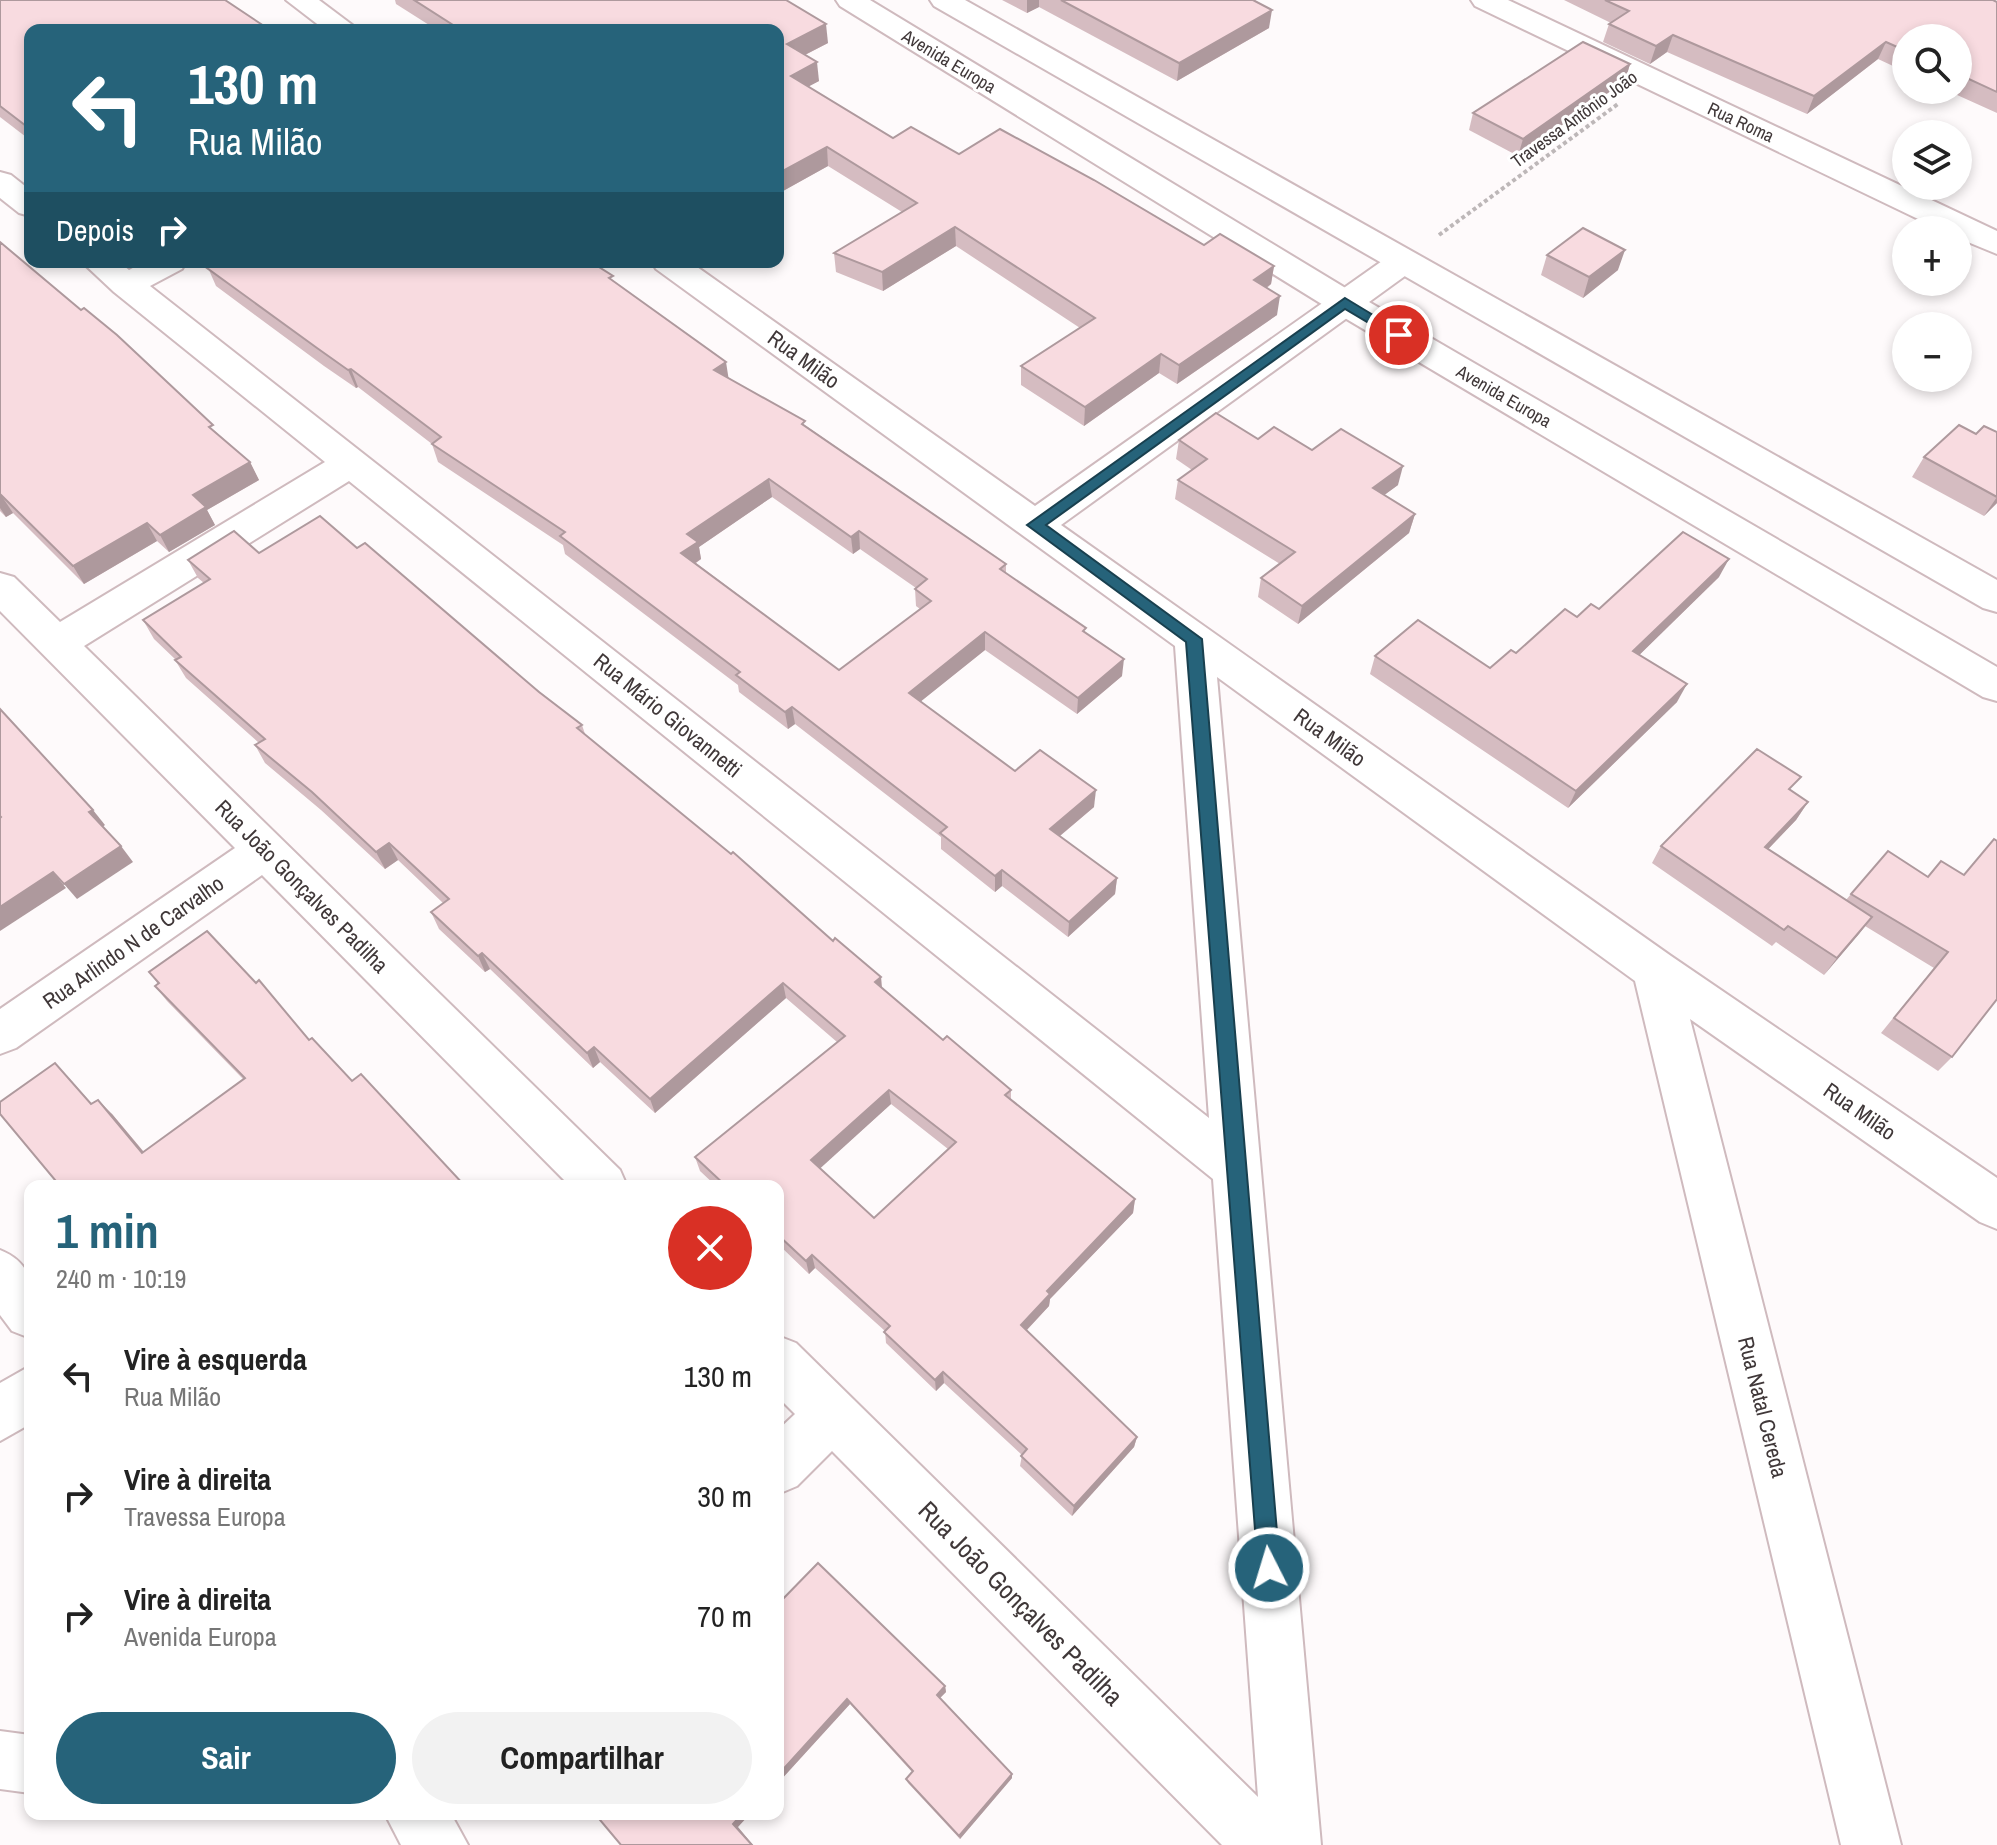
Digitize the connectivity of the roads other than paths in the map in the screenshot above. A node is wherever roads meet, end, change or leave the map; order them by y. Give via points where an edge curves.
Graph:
1 (300, 0) edge
2 (850, 0) edge
3 (944, 0) edge
4 (1485, 0) edge
5 (335, 24) edge
6 (0, 182) edge
7 (24, 201) edge
8 (1997, 244) edge
9 (1404, 261) junction
10 (138, 268) edge
11 (676, 268) edge
12 (112, 273) edge
13 (1345, 303) junction
14 (351, 463) junction
15 (1035, 525) junction
16 (0, 587) edge
17 (1997, 598) edge
18 (1194, 639) junction
19 (57, 643) junction
20 (1997, 686) edge
21 (266, 850) junction
22 (1655, 970) junction
23 (0, 1034) edge
24 (1237, 1169) junction
25 (597, 1180) edge
26 (1997, 1206) edge
27 (0, 1274) edge
28 (24, 1306) edge
29 (784, 1367) edge
30 (24, 1397) edge
31 (0, 1415) edge
32 (832, 1415) junction
33 (784, 1461) edge
34 (0, 1760) edge
35 (24, 1763) edge
36 (1264, 1845) edge
37 (1291, 1845) edge
38 (1871, 1845) edge

1 - 5 street
2 - 13 street, Avenida Europa
3 - 9 street
4 - 8 street, Rua Roma
6 - 7 street
9 - 13 street
9 - 17 street
10 - 12 street
11 - 15 street, Rua Milão
12 - 14 street, Rua Mário Giovannetti
13 - 15 street
13 - 20 street, Avenida Europa
14 - 19 street
14 - 24 street, Rua Mário Giovannetti
15 - 18 street, Rua Milão
16 - 19 street, Rua João Gonçalves Padilha
18 - 22 street, Rua Milão
18 - 24 street
19 - 21 street, Rua João Gonçalves Padilha
21 - 23 street, Rua Arlindo N de Carvalho
21 - 25 street, Rua João Gonçalves Padilha
22 - 26 street, Rua Milão
22 - 38 street, Rua Natal Cereda
24 - 37 street
27 - 28 street
29 - 32 street, Rua João Gonçalves Padilha
30 - 31 street
32 - 33 street
32 - 36 street, Rua João Gonçalves Padilha
34 - 35 street

